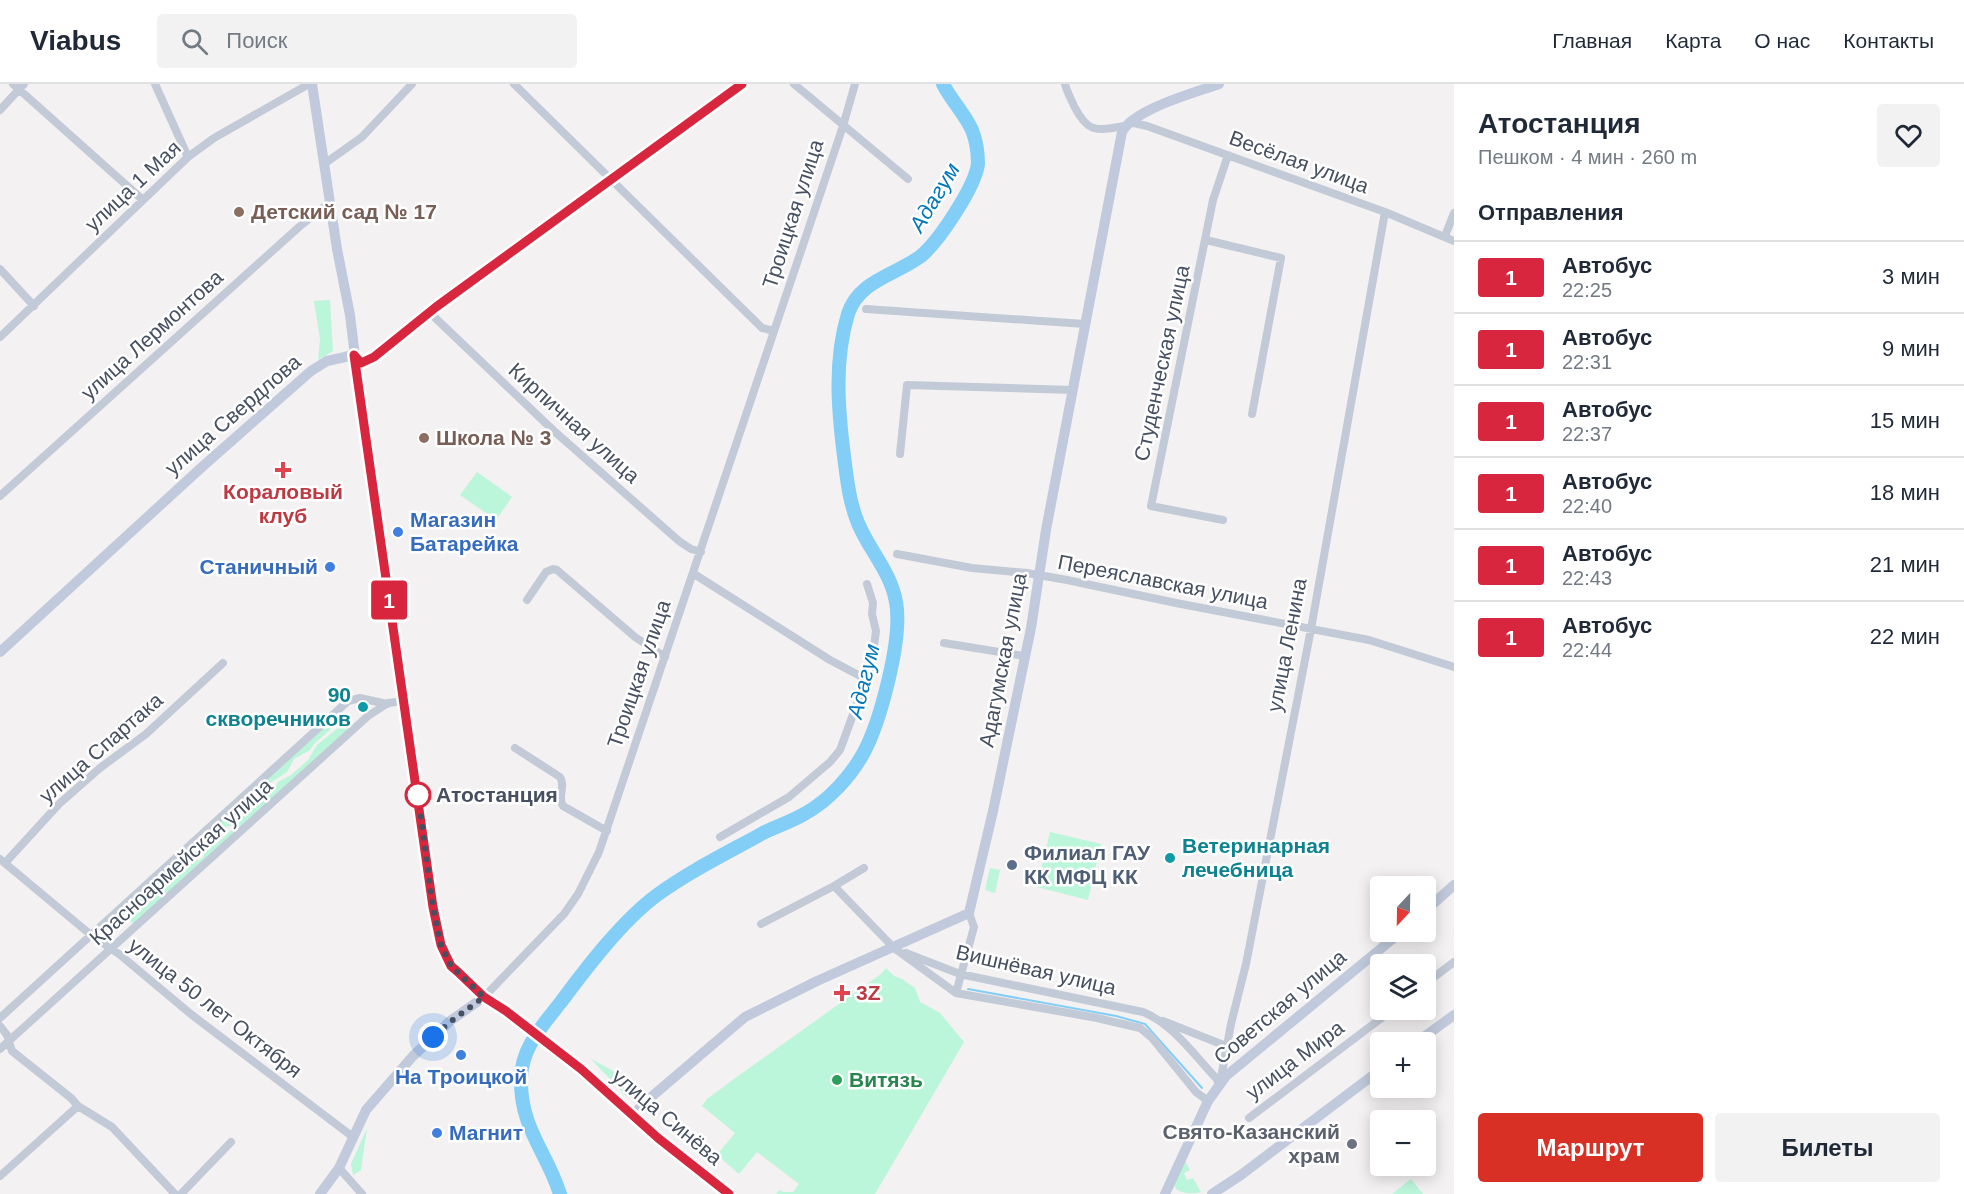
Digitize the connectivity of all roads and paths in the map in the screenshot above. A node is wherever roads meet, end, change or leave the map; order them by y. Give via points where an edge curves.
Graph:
1 (155, 84) edge
2 (311, 84) edge
3 (412, 84) edge
4 (514, 84) edge
5 (742, 84) edge
6 (794, 84) edge
7 (855, 84) edge
8 (1065, 84) edge
9 (1219, 84) edge
10 (19, 86) edge
11 (294, 88) edge
12 (0, 110) edge
13 (1127, 124) junction
14 (843, 126) junction
15 (1228, 155) junction
16 (188, 157) junction
17 (324, 164) junction
18 (612, 179) junction
19 (908, 179) dead end
20 (143, 200) junction
21 (330, 202) junction
22 (1385, 212) junction
23 (1454, 213) edge
24 (1445, 236) junction
25 (1206, 240) junction
26 (1454, 241) edge
27 (0, 269) edge
28 (34, 306) junction
29 (866, 309) dead end
30 (429, 312) junction
31 (1085, 324) junction
32 (774, 331) junction
33 (0, 338) edge
34 (354, 355) junction
35 (1072, 390) junction
36 (1252, 414) dead end
37 (900, 454) dead end
38 (0, 496) edge
39 (1223, 520) dead end
40 (701, 552) junction
41 (897, 554) dead end
42 (694, 574) junction
43 (1040, 576) junction
44 (867, 584) dead end
45 (526, 600) dead end
46 (1311, 629) junction
47 (944, 643) dead end
48 (0, 652) edge
49 (1024, 656) junction
50 (665, 657) junction
51 (223, 663) dead end
52 (1453, 664) edge
53 (864, 678) junction
54 (404, 701) junction
55 (388, 704) junction
56 (515, 748) dead end
57 (607, 831) junction
58 (720, 837) dead end
59 (3, 861) edge
60 (864, 868) dead end
61 (1454, 885) edge
62 (834, 886) junction
63 (1436, 901) edge
64 (969, 913) junction
65 (762, 924) dead end
66 (91, 935) junction
67 (1389, 942) edge
68 (894, 948) junction
69 (111, 949) junction
70 (1454, 962) edge
71 (960, 975) junction
72 (1436, 976) edge
73 (956, 993) junction
74 (484, 997) junction
75 (1454, 1014) edge
76 (0, 1018) edge
77 (1159, 1019) junction
78 (1379, 1020) edge
79 (0, 1026) edge
80 (1430, 1032) edge
81 (8, 1041) junction
82 (1226, 1046) junction
83 (0, 1049) edge
84 (1370, 1079) edge
85 (1217, 1088) junction
86 (1208, 1101) junction
87 (78, 1106) junction
88 (633, 1116) junction
89 (1249, 1118) dead end
90 (353, 1137) junction
91 (231, 1142) dead end
92 (339, 1168) junction
93 (0, 1176) edge
94 (1167, 1193) edge
95 (175, 1194) edge
96 (181, 1194) edge
97 (320, 1194) edge
98 (362, 1194) edge
99 (729, 1194) edge
100 (1212, 1194) edge

1 - 16 street
2 - 11 street, улица 1 Мая
2 - 17 main road, улица Синёва
3 - 17 street via 362,137
4 - 18 street
5 - 18 street, улица Свердлова
6 - 14 street
7 - 14 street, Троицкая улица
8 - 13 street, Весёлая улица via 1087,126 1104,129
9 - 13 main road via 1139,114
10 - 12 street
10 - 20 street
11 - 16 street, улица 1 Мая
13 - 15 street, Весёлая улица via 1147,126
13 - 31 main road, Адагумская улица via 1122,132
14 - 19 street
14 - 32 street, Троицкая улица
15 - 22 street, Весёлая улица
15 - 25 street, Студенческая улица via 1213,200
16 - 20 street, улица 1 Мая
17 - 21 main road, улица Синёва
18 - 30 street, улица Свердлова
18 - 32 street via 762,328
20 - 28 street, улица 1 Мая
21 - 34 main road, улица Синёва
21 - 38 street, улица Лермонтова
22 - 24 street, Весёлая улица
22 - 46 street, улица Ленина
23 - 24 street
24 - 26 street, Весёлая улица
25 - 36 street via 1281,258
25 - 39 street, Студенческая улица via 1151,506
27 - 28 street
28 - 33 street, улица 1 Мая
29 - 31 street
30 - 34 street, улица Свердлова via 367,362 361,363
30 - 40 street, Кирпичная улица via 572,447 679,541
31 - 35 main road, Адагумская улица
32 - 40 street, Троицкая улица
34 - 48 main road, улица Свердлова via 310,371
34 - 54 main road, улица Синёва
35 - 37 street via 907,385
35 - 43 main road, Адагумская улица
40 - 42 street, Троицкая улица
41 - 43 street, Переяславская улица
42 - 50 street, Троицкая улица
42 - 53 street
43 - 46 street, Переяславская улица
43 - 49 main road, Адагумская улица
44 - 53 street via 876,631 870,668
45 - 50 street via 546,572 557,570 635,637
46 - 52 street, Переяславская улица via 1369,640
46 - 82 street, улица Ленина via 1246,964
47 - 49 street
49 - 64 main road, Адагумская улица
50 - 57 street, Троицкая улица
51 - 59 street, улица Спартака via 146,734 58,804
53 - 58 street via 843,742 830,762 789,797
54 - 55 street, Красноармейская улица
54 - 74 main road, улица Синёва via 441,945 451,966
55 - 66 street, Красноармейская улица via 360,698 348,701
55 - 69 street, Красноармейская улица via 353,729
56 - 57 street via 560,777 563,806
57 - 74 street, Троицкая улица via 572,903
59 - 66 street, улица 50 лет Октября
60 - 62 street
61 - 63 main road
62 - 65 street
62 - 68 street
64 - 68 main road
64 - 71 street via 974,927
66 - 69 street, улица 50 лет Октября
66 - 76 street, Красноармейская улица
67 - 85 main road, Советская улица via 1226,1076
68 - 71 street, Вишнёвая улица
68 - 73 street, Вишнёвая улица
68 - 88 main road via 745,1017
69 - 81 street, Красноармейская улица
69 - 90 street, улица 50 лет Октября
70 - 72 street
71 - 73 street
71 - 77 street, Вишнёвая улица via 1143,1011
73 - 86 street, Вишнёвая улица via 1140,1028
74 - 88 main road, улица Синёва via 581,1069
74 - 90 main road, Троицкая улица via 450,1022 399,1071 366,1110
75 - 80 main road
77 - 82 street
77 - 85 street, Вишнёвая улица via 1216,1078
78 - 89 street, улица Мира
79 - 81 street
81 - 83 street, Красноармейская улица
81 - 87 street via 12,1051
82 - 85 street, улица Ленина
84 - 100 main road
85 - 86 main road, улица Ленина
86 - 94 main road, улица Ленина
87 - 93 street
87 - 95 street via 112,1127
88 - 99 main road, улица Синёва
90 - 92 main road, Троицкая улица
91 - 96 street
92 - 97 main road, Троицкая улица
92 - 98 street

